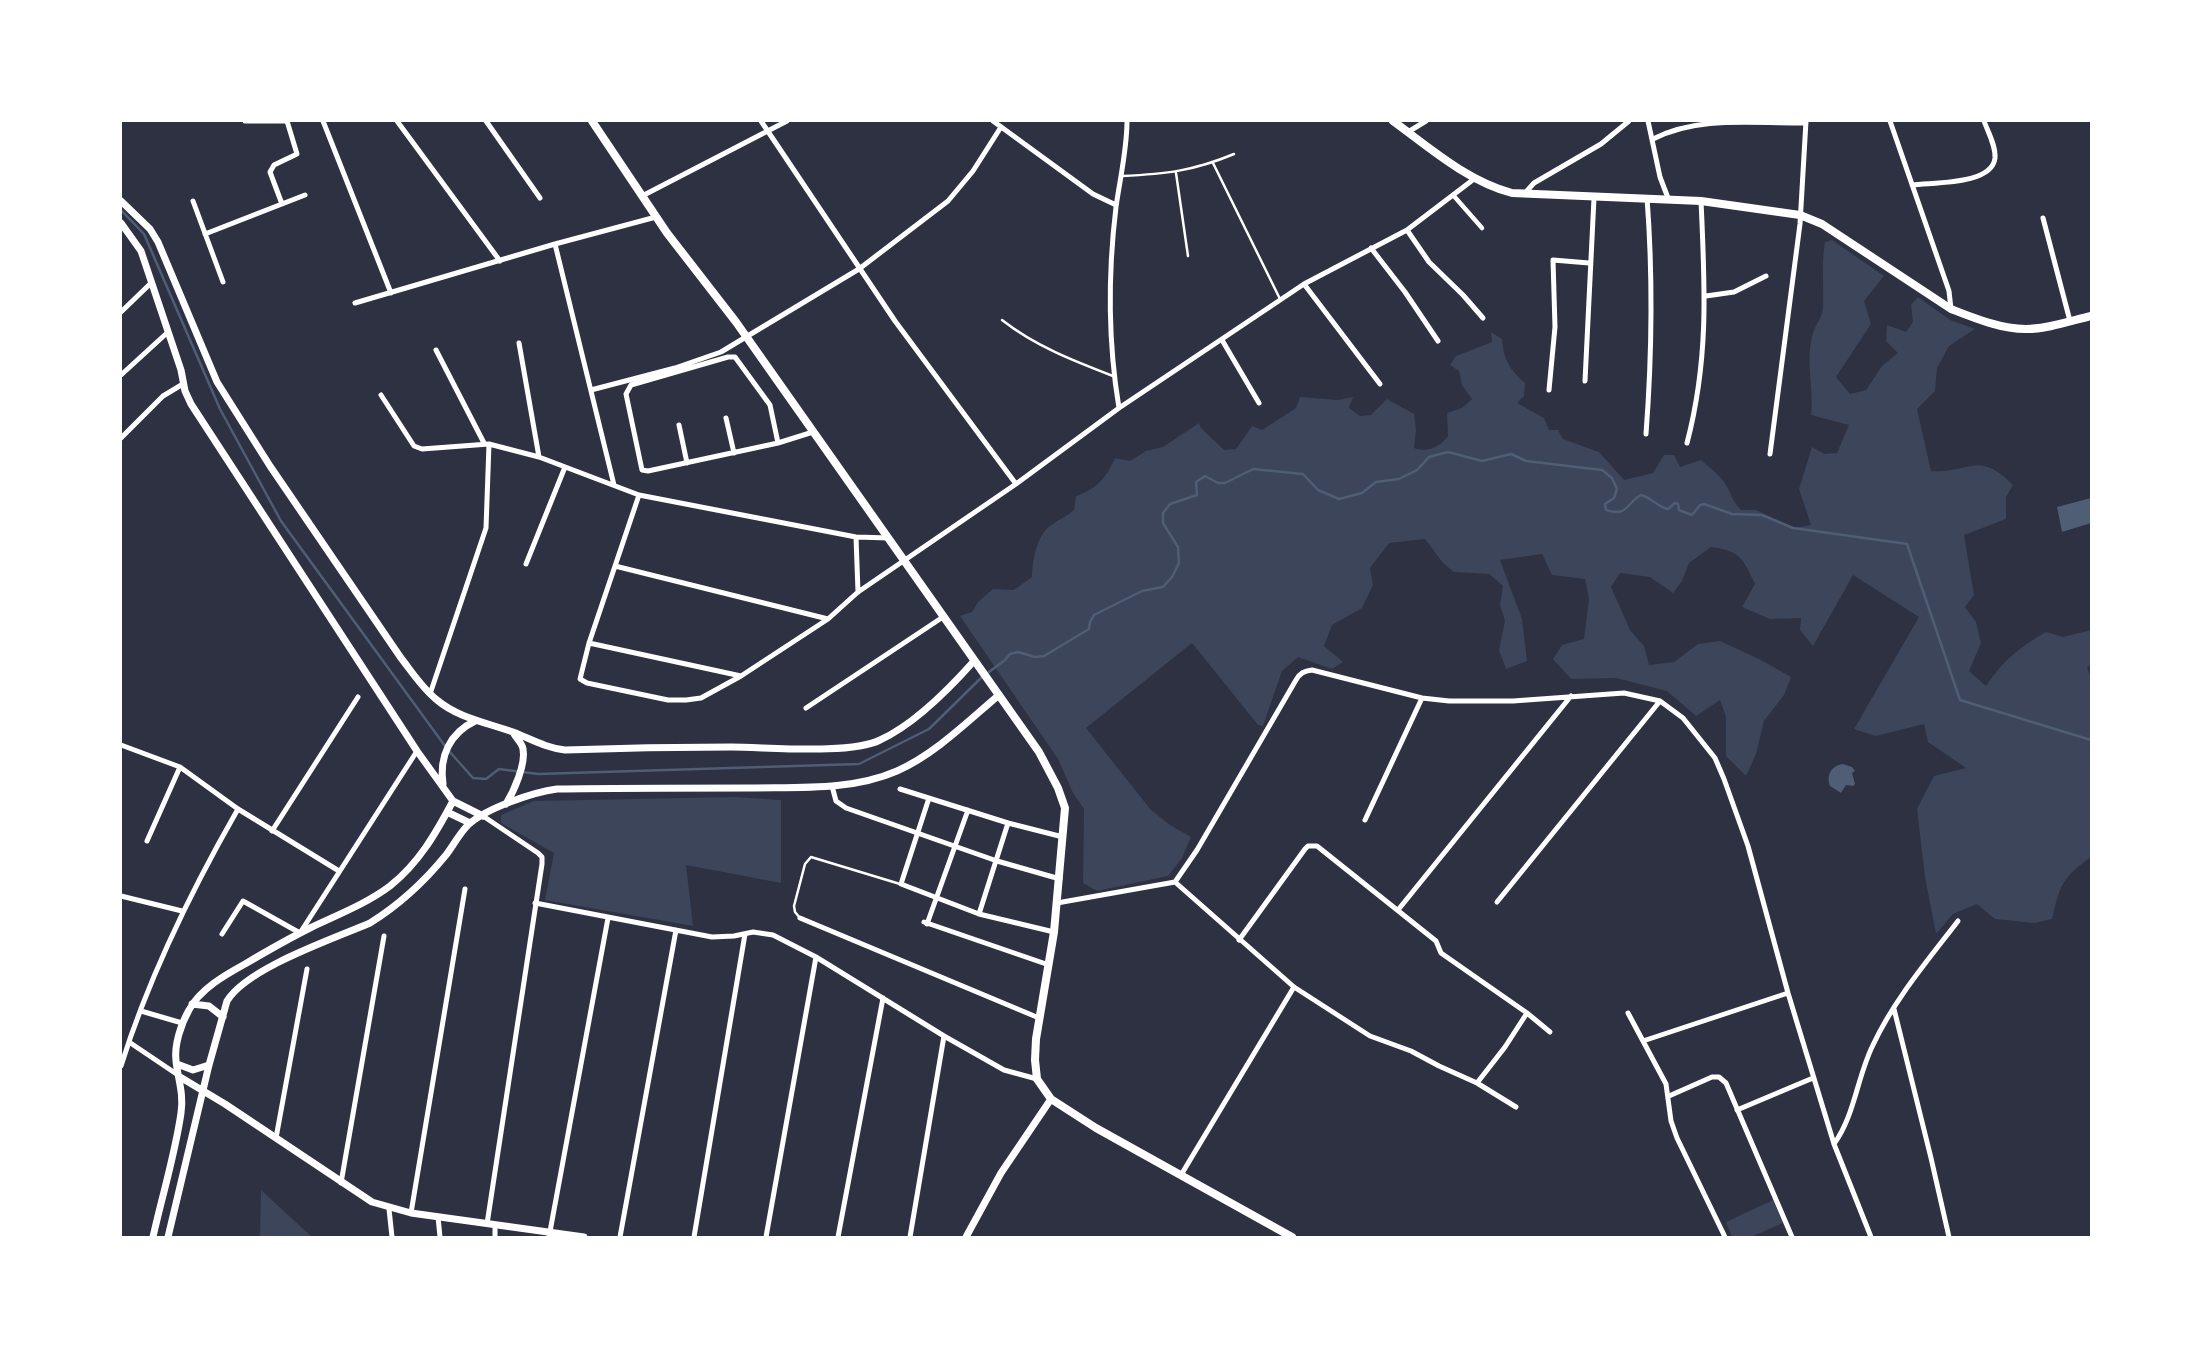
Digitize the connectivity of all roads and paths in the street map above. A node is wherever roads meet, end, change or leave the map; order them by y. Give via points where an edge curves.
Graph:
1 (245, 121) edge
2 (287, 121) edge
3 (323, 121) edge
4 (397, 121) edge
5 (486, 121) edge
6 (593, 121) edge
7 (761, 121) edge
8 (787, 121) edge
9 (993, 121) edge
10 (1127, 121) edge
11 (1394, 121) edge
12 (1424, 121) edge
13 (1629, 121) edge
14 (1648, 121) edge
15 (1890, 121) edge
16 (1984, 121) edge
17 (1806, 122) edge
18 (1001, 127) junction
19 (768, 132) junction
20 (1408, 132) junction
21 (1653, 139) junction
22 (1234, 154) dead end
23 (1213, 163) junction
24 (1176, 173) junction
25 (1122, 176) junction
26 (1474, 178) junction
27 (1912, 185) junction
28 (1525, 193) junction
29 (304, 195) dead end
30 (644, 195) junction
31 (1452, 195) junction
32 (540, 198) dead end
33 (1594, 198) junction
34 (1647, 198) junction
35 (1668, 198) junction
36 (121, 201) edge
37 (192, 201) dead end
38 (1701, 201) junction
39 (282, 204) junction
40 (1116, 205) junction
41 (1800, 215) junction
42 (656, 217) junction
43 (2043, 218) dead end
44 (121, 223) edge
45 (1482, 228) dead end
46 (128, 230) junction
47 (1407, 230) junction
48 (205, 234) junction
49 (121, 237) edge
50 (555, 244) junction
51 (1371, 248) junction
52 (1188, 256) dead end
53 (500, 261) junction
54 (1589, 263) junction
55 (859, 269) junction
56 (1766, 276) dead end
57 (223, 282) dead end
58 (150, 284) junction
59 (1304, 284) junction
60 (391, 293) junction
61 (1706, 296) junction
62 (1280, 299) junction
63 (355, 303) dead end
64 (1951, 309) junction
65 (121, 312) edge
66 (2091, 316) edge
67 (1483, 318) dead end
68 (1002, 320) dead end
69 (2070, 321) junction
70 (168, 332) junction
71 (746, 338) junction
72 (1222, 340) junction
73 (1438, 341) dead end
74 (519, 343) dead end
75 (436, 350) dead end
76 (121, 375) edge
77 (1113, 376) junction
78 (1585, 381) dead end
79 (183, 384) junction
80 (1380, 384) dead end
81 (591, 390) junction
82 (1549, 390) dead end
83 (382, 395) dead end
84 (1259, 403) dead end
85 (1119, 408) junction
86 (726, 418) dead end
87 (679, 425) dead end
88 (813, 432) junction
89 (1646, 433) dead end
90 (121, 438) edge
91 (778, 443) junction
92 (1687, 443) dead end
93 (486, 444) junction
94 (734, 453) junction
95 (1770, 454) dead end
96 (539, 457) junction
97 (687, 463) junction
98 (565, 467) junction
99 (1016, 484) junction
100 (614, 485) junction
101 (639, 495) junction
102 (856, 537) junction
103 (889, 538) junction
104 (904, 561) junction
105 (526, 564) dead end
106 (615, 566) junction
107 (858, 592) junction
108 (943, 617) junction
109 (828, 619) junction
110 (589, 643) junction
111 (976, 664) junction
112 (741, 676) junction
113 (997, 693) junction
114 (430, 694) junction
115 (1571, 696) junction
116 (358, 697) dead end
117 (1422, 698) junction
118 (1660, 701) junction
119 (806, 708) dead end
120 (475, 721) junction
121 (512, 732) junction
122 (121, 745) edge
123 (417, 751) junction
124 (180, 767) junction
125 (832, 786) junction
126 (444, 788) junction
127 (900, 789) dead end
128 (929, 798) junction
129 (453, 801) junction
130 (506, 804) junction
131 (238, 809) junction
132 (968, 810) junction
133 (447, 812) junction
134 (483, 816) junction
135 (1365, 820) dead end
136 (1008, 823) junction
137 (470, 824) junction
138 (272, 831) junction
139 (918, 832) junction
140 (1063, 837) junction
141 (147, 841) dead end
142 (957, 846) junction
143 (997, 861) junction
144 (339, 872) junction
145 (1060, 879) junction
146 (1175, 882) junction
147 (901, 884) junction
148 (465, 889) dead end
149 (121, 896) edge
150 (936, 897) junction
151 (1497, 902) dead end
152 (535, 903) junction
153 (1057, 903) junction
154 (182, 911) junction
155 (1398, 911) junction
156 (979, 914) junction
157 (608, 918) junction
158 (800, 918) joint
159 (1958, 921) dead end
160 (676, 930) junction
161 (300, 933) junction
162 (1054, 933) junction
163 (222, 934) dead end
164 (746, 934) junction
165 (384, 936) dead end
166 (1239, 940) junction
167 (816, 957) junction
168 (1049, 965) junction
169 (307, 969) dead end
170 (1294, 987) junction
171 (1788, 993) junction
172 (883, 998) junction
173 (192, 1004) junction
174 (1894, 1009) junction
175 (141, 1011) junction
176 (1527, 1013) junction
177 (1628, 1013) dead end
178 (223, 1017) junction
179 (1039, 1017) junction
180 (182, 1023) junction
181 (1550, 1032) dead end
182 (944, 1036) junction
183 (1643, 1041) junction
184 (129, 1042) junction
185 (177, 1064) junction
186 (209, 1065) junction
187 (121, 1066) edge
188 (180, 1077) junction
189 (1814, 1078) junction
190 (1037, 1079) junction
191 (1477, 1083) junction
192 (203, 1091) junction
193 (1669, 1096) junction
194 (1051, 1099) junction
195 (1516, 1107) dead end
196 (1737, 1110) junction
197 (276, 1138) junction
198 (1834, 1144) junction
199 (1181, 1175) junction
200 (341, 1183) junction
201 (389, 1209) junction
202 (411, 1213) junction
203 (438, 1217) junction
204 (493, 1230) edge
205 (549, 1235) edge
206 (153, 1237) edge
207 (168, 1237) edge
208 (392, 1237) edge
209 (440, 1237) edge
210 (584, 1237) edge
211 (621, 1237) edge
212 (694, 1237) edge
213 (766, 1237) edge
214 (838, 1237) edge
215 (909, 1237) edge
216 (967, 1237) edge
217 (1292, 1237) edge
218 (1725, 1237) edge
219 (1792, 1237) edge
220 (1871, 1237) edge
221 (1949, 1237) edge

1 - 2 street
2 - 39 street via 297,154 274,165 270,172
3 - 60 street
4 - 53 street
5 - 32 street
6 - 30 main road
7 - 19 street
8 - 19 street
9 - 18 street
10 - 25 street
11 - 20 main road
12 - 20 street
13 - 28 street
14 - 21 street
15 - 27 street
16 - 27 street via 1995,158 1986,175
17 - 21 street via 1696,124
17 - 41 street
18 - 40 street via 1093,194
18 - 55 street via 948,201
19 - 30 street
19 - 55 street
20 - 26 main road
21 - 35 street
22 - 23 lane
23 - 24 lane
23 - 62 lane
24 - 25 lane
24 - 52 lane
25 - 40 street
26 - 28 main road via 1500,190
26 - 31 street
27 - 64 street
28 - 33 main road
29 - 39 street
30 - 42 main road
31 - 45 street
31 - 47 street
33 - 34 main road
33 - 54 street
34 - 35 main road
34 - 89 street via 1651,368
35 - 38 main road
36 - 114 street via 158,242 223,393
37 - 48 street
38 - 41 main road
38 - 61 street
39 - 48 street
40 - 77 street
41 - 64 main road via 1822,224
41 - 95 street
42 - 50 street
42 - 71 main road
43 - 69 street
44 - 46 street
46 - 49 street
46 - 58 street via 141,251
47 - 51 street
47 - 67 street via 1429,262
48 - 57 street
50 - 53 street
50 - 81 street
51 - 59 street
51 - 73 street
53 - 60 street
54 - 78 street
54 - 82 street via 1553,260 1555,327
55 - 71 street
55 - 99 street
56 - 61 street via 1734,292
58 - 65 street
58 - 70 street
59 - 62 street
59 - 80 street
60 - 63 street
61 - 92 street via 1699,392
62 - 72 street
64 - 69 main road via 2017,329
66 - 69 main road
68 - 77 lane via 1028,339
70 - 76 street
70 - 79 street
71 - 81 street via 721,352
71 - 88 main road
72 - 84 street
72 - 85 street
74 - 96 street
75 - 93 street
77 - 85 street
79 - 90 street via 163,396
79 - 123 street via 191,404
81 - 100 street
83 - 93 street via 414,446
85 - 99 street
86 - 94 street
87 - 97 street
88 - 91 street
88 - 103 main road
91 - 94 street
91 - 97 street via 769,405 739,360 729,356 631,386 626,394 642,470
93 - 96 street
93 - 114 street via 486,528
94 - 97 street
96 - 98 street
98 - 100 street
98 - 105 street
99 - 104 street
100 - 101 street
101 - 102 street
101 - 106 street
102 - 103 street
102 - 107 street
103 - 104 main road
104 - 107 street
104 - 108 main road
106 - 109 street
106 - 110 street
107 - 109 street
108 - 111 main road
108 - 119 street
109 - 112 street
110 - 112 street
110 - 112 street via 580,679 587,683 686,701
111 - 113 main road
111 - 121 street via 904,724 881,740 858,748 565,750
113 - 125 street via 925,756 869,781
113 - 140 main road via 1058,788 1065,808
114 - 120 street
115 - 117 street via 1500,702
115 - 118 street via 1624,693
115 - 155 street
116 - 138 street
117 - 135 street
117 - 146 street via 1312,670 1300,674
118 - 151 street
118 - 171 street via 1683,718 1714,758 1748,846
120 - 121 street
120 - 126 street via 453,736 442,763
121 - 130 street via 522,744 523,755 517,784
122 - 124 street
123 - 126 street
123 - 144 street
124 - 131 street
124 - 141 street
125 - 130 street via 557,789
125 - 139 street via 836,801 846,808
126 - 129 street
127 - 128 street
128 - 132 street
128 - 139 street
129 - 133 street
129 - 134 street
130 - 134 street
131 - 138 street
131 - 154 street
132 - 136 street
132 - 142 street
133 - 137 street
133 - 161 street via 419,857 392,884
134 - 137 street
134 - 152 street via 542,857
136 - 140 street
136 - 143 street
137 - 178 street via 406,898 370,923 253,977 232,994
138 - 144 street
139 - 142 street
139 - 147 street
140 - 145 main road
142 - 143 street
142 - 150 street
143 - 145 street
143 - 156 street
144 - 161 street
145 - 153 main road
146 - 153 street
146 - 166 street
147 - 150 street
147 - 158 lane via 811,857 794,906
148 - 202 street
149 - 154 street
150 - 156 street
150 - 168 street via 925,923
152 - 157 street
152 - 204 street
153 - 162 main road
154 - 175 street
155 - 166 street via 1312,845 1304,849
155 - 176 street via 1436,941 1441,953
156 - 162 street
157 - 160 street
157 - 205 street
158 - 179 street
159 - 174 street
160 - 164 street via 723,938
160 - 211 street
161 - 163 street via 243,901
161 - 173 street via 215,982
162 - 168 main road
164 - 167 street via 764,932
164 - 212 street
165 - 200 street
166 - 170 street
167 - 172 street
167 - 213 street
168 - 179 main road
169 - 197 street
170 - 191 street via 1370,1036
170 - 199 street
171 - 183 street
171 - 189 street
172 - 182 street
172 - 214 street
173 - 178 street via 209,1006
173 - 180 street
174 - 198 street via 1872,1045 1847,1123
174 - 221 street
175 - 180 street
175 - 184 street
176 - 181 street
176 - 191 street
177 - 183 street
178 - 186 street
179 - 190 main road
180 - 185 street
182 - 190 street via 1004,1070
182 - 215 street
183 - 193 street
184 - 187 street
184 - 188 street
185 - 186 street via 193,1070
185 - 188 street
186 - 192 street
188 - 192 street
188 - 206 street via 181,1114
189 - 196 street
189 - 198 street
190 - 194 main road
191 - 195 street
192 - 197 street
192 - 207 street
193 - 196 street via 1719,1077
193 - 218 street via 1677,1138
194 - 199 main road
194 - 216 street via 1001,1173
196 - 219 street
197 - 200 street
198 - 220 street
199 - 217 main road
200 - 201 street
201 - 202 street
201 - 208 street
202 - 203 street
203 - 204 street
203 - 209 street
204 - 205 street
205 - 210 street

